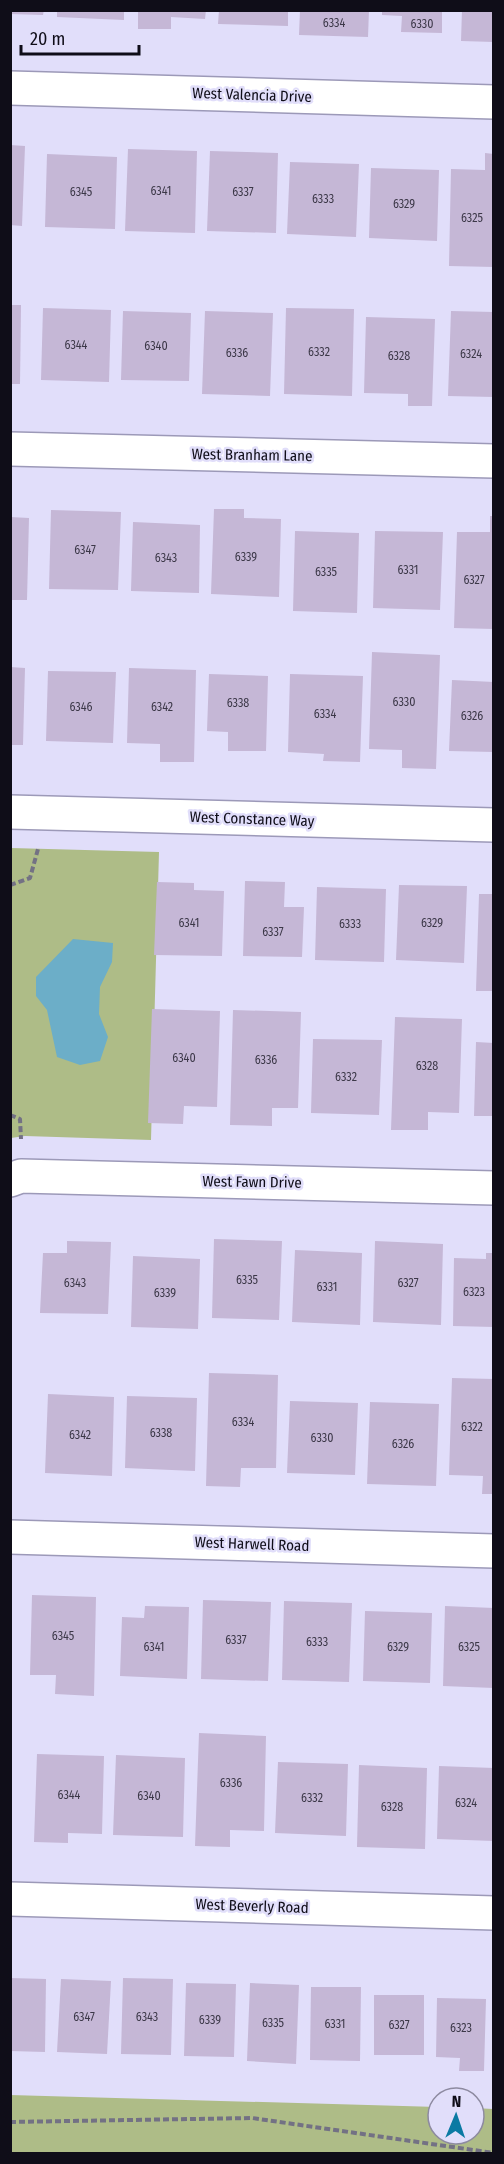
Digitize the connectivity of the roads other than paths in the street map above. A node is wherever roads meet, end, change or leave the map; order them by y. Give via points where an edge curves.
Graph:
1 (10, 88) edge
2 (494, 102) edge
3 (10, 449) edge
4 (494, 461) edge
5 (26, 812) edge
6 (494, 825) edge
7 (10, 1180) edge
8 (494, 1188) edge
9 (10, 1537) edge
10 (494, 1551) edge
11 (10, 1899) edge
12 (494, 1913) edge

1 - 2 street, West Valencia Drive
3 - 4 street, West Branham Lane
5 - 6 street, West Constance Way
7 - 8 street, West Fawn Drive via 21,1176
9 - 10 street, West Harwell Road
11 - 12 street, West Beverly Road

